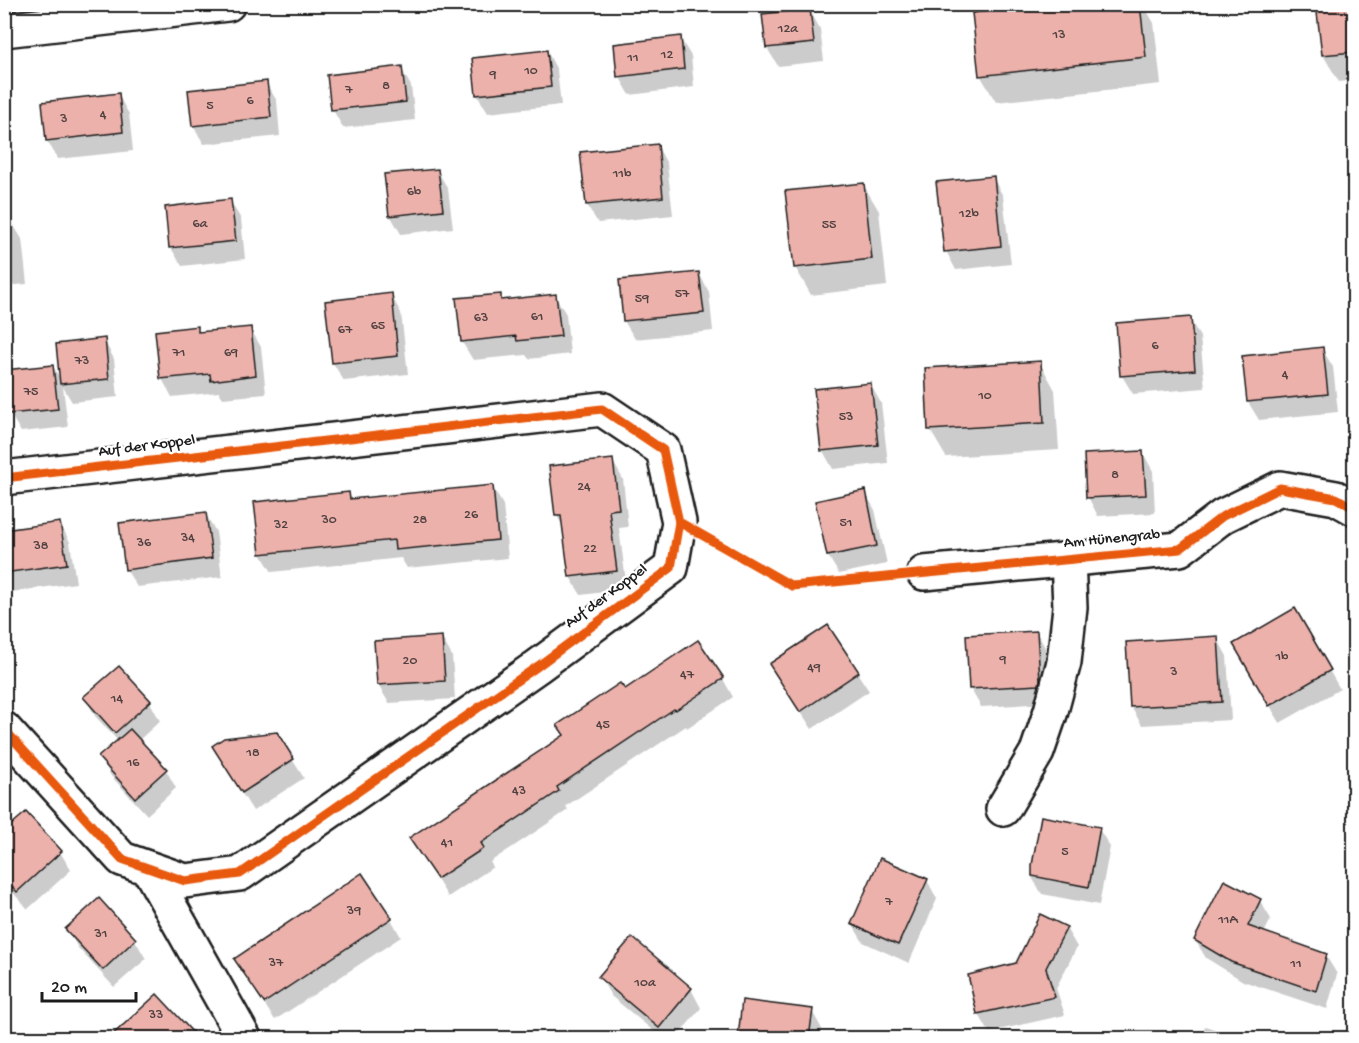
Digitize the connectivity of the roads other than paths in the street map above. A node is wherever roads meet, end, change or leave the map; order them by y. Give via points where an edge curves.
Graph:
1 (228, 4) edge
2 (4, 30) edge
3 (4, 478) edge
4 (1354, 508) edge
5 (1068, 559) junction
6 (924, 573) dead end
7 (4, 729) edge
8 (1003, 809) dead end
9 (149, 869) junction
10 (244, 1038) edge

1 - 2 street
3 - 9 street, Auf der Koppel via 602,409 663,450 680,522 671,568 240,874 185,880
4 - 5 street, Am Hünengrab via 1336,498 1280,488 1223,516 1180,549
5 - 6 street, Am Hünengrab
5 - 8 street via 1070,607 1064,662 1037,752
7 - 9 street, Auf der Koppel via 122,859
9 - 10 street

